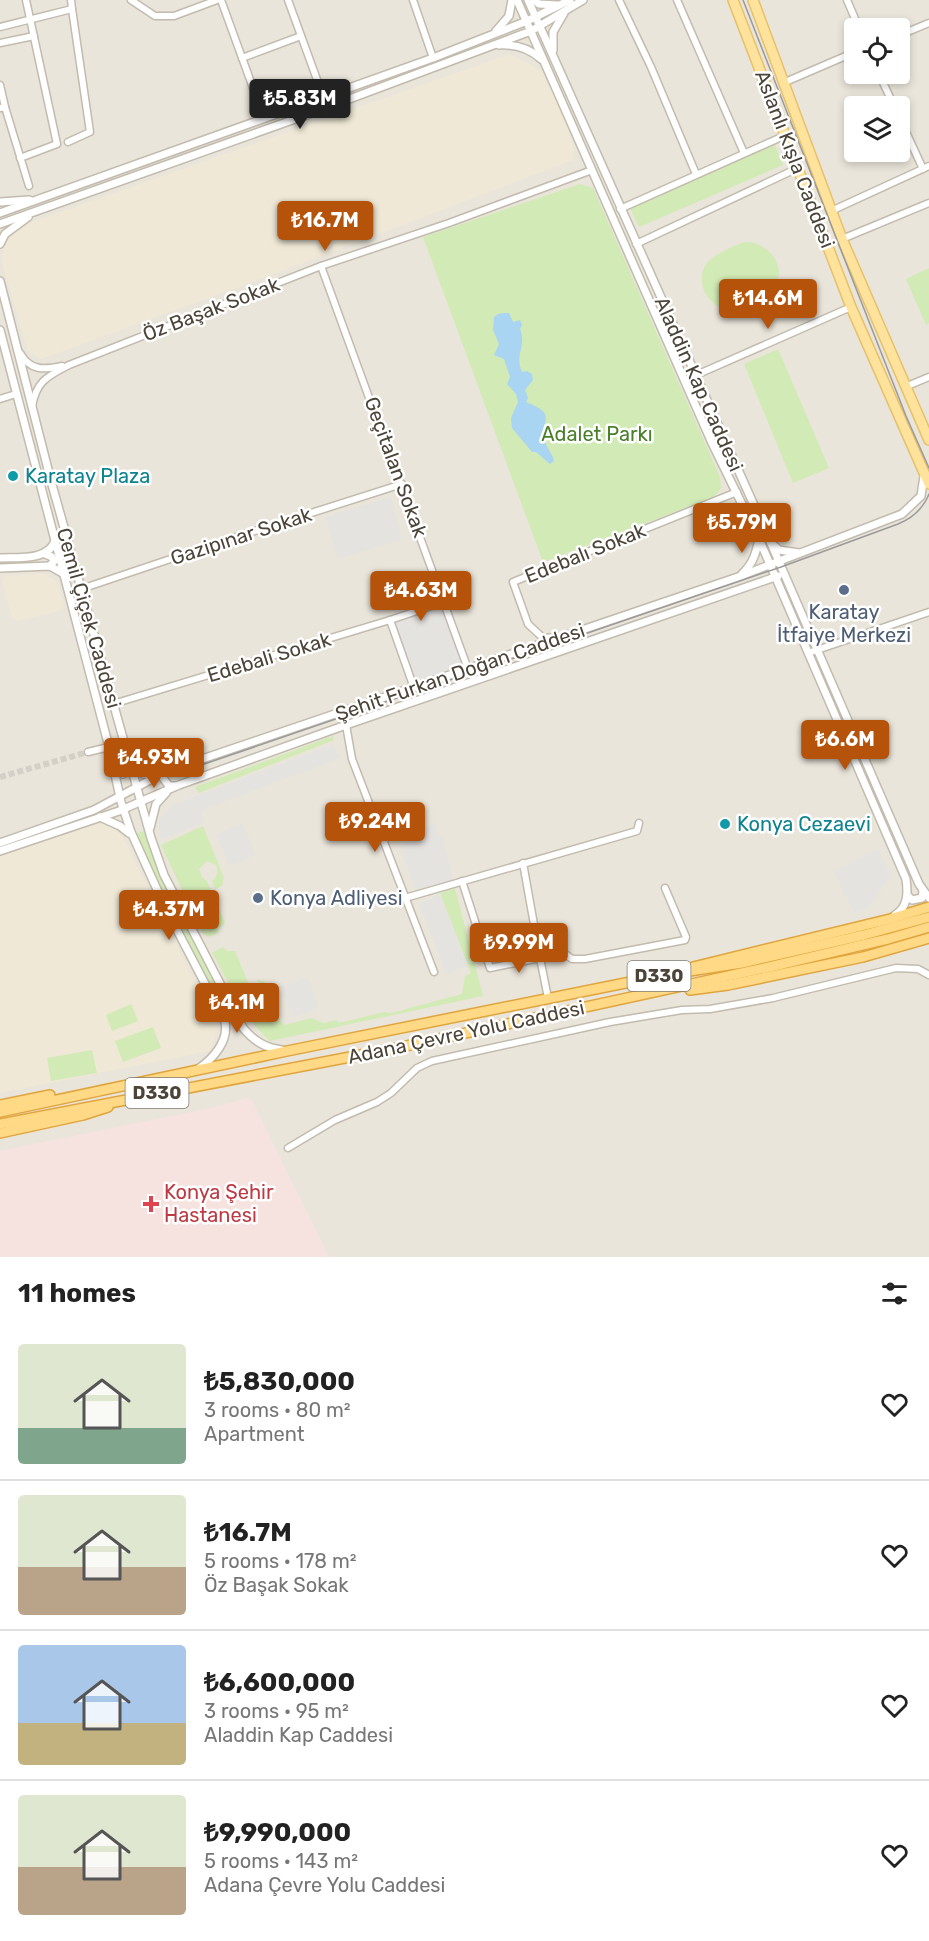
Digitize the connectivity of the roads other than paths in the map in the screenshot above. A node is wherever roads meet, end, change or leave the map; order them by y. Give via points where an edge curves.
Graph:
1 (26, 0) edge
2 (70, 0) edge
3 (130, 0) edge
4 (219, 0) edge
5 (288, 0) edge
6 (413, 0) edge
7 (512, 0) edge
8 (517, 0) edge
9 (528, 0) edge
10 (534, 0) edge
11 (570, 0) edge
12 (583, 0) edge
13 (619, 0) edge
14 (677, 0) edge
15 (733, 0) edge
16 (753, 0) edge
17 (848, 0) edge
18 (564, 7) junction
19 (72, 9) junction
20 (536, 17) junction
21 (855, 18) edge
22 (30, 20) junction
23 (527, 21) junction
24 (929, 23) edge
25 (0, 27) edge
26 (540, 27) junction
27 (531, 31) junction
28 (910, 31) edge
29 (34, 36) junction
30 (301, 36) junction
31 (490, 36) junction
32 (0, 42) edge
33 (494, 45) junction
34 (844, 57) edge
35 (242, 58) junction
36 (433, 58) junction
37 (554, 58) junction
38 (544, 62) junction
39 (783, 83) junction
40 (0, 85) edge
41 (323, 96) junction
42 (2, 107) edge
43 (264, 118) junction
44 (786, 135) junction
45 (910, 137) edge
46 (68, 142) dead end
47 (744, 153) junction
48 (20, 158) junction
49 (926, 167) edge
50 (798, 168) junction
51 (592, 170) junction
52 (696, 174) junction
53 (29, 186) dead end
54 (43, 198) junction
55 (0, 202) edge
56 (929, 203) edge
57 (40, 209) junction
58 (620, 209) junction
59 (831, 212) junction
60 (0, 213) edge
61 (0, 224) edge
62 (842, 239) junction
63 (0, 244) edge
64 (636, 244) junction
65 (321, 266) junction
66 (0, 281) edge
67 (851, 307) junction
68 (0, 330) edge
69 (16, 346) junction
70 (69, 364) junction
71 (694, 376) junction
72 (929, 377) edge
73 (905, 387) junction
74 (16, 394) junction
75 (0, 399) edge
76 (32, 408) junction
77 (922, 425) junction
78 (929, 434) edge
79 (929, 440) edge
80 (924, 473) junction
81 (929, 483) edge
82 (402, 484) junction
83 (737, 492) junction
84 (55, 539) junction
85 (759, 539) junction
86 (770, 542) junction
87 (802, 553) junction
88 (45, 554) junction
89 (0, 558) edge
90 (778, 562) junction
91 (770, 565) junction
92 (50, 566) junction
93 (0, 568) edge
94 (64, 574) junction
95 (784, 574) junction
96 (738, 577) junction
97 (775, 577) junction
98 (81, 589) junction
99 (444, 602) junction
100 (929, 612) edge
101 (390, 620) junction
102 (563, 637) junction
103 (816, 650) junction
104 (808, 653) junction
105 (468, 669) junction
106 (414, 688) junction
107 (113, 704) junction
108 (346, 725) junction
109 (109, 747) junction
110 (88, 752) tunnel mouth
111 (130, 764) junction
112 (114, 767) junction
113 (167, 771) junction
114 (157, 775) junction
115 (139, 784) junction
116 (179, 785) junction
117 (117, 787) junction
118 (168, 790) junction
119 (119, 796) junction
120 (109, 802) junction
121 (140, 802) junction
122 (123, 810) junction
123 (100, 817) junction
124 (639, 823) dead end
125 (150, 834) junction
126 (132, 836) junction
127 (0, 843) edge
128 (0, 851) edge
129 (523, 864) junction
130 (462, 881) junction
131 (665, 888) dead end
132 (923, 890) junction
133 (908, 896) junction
134 (405, 898) junction
135 (929, 898) edge
136 (929, 907) edge
137 (929, 917) edge
138 (890, 919) junction
139 (929, 927) edge
140 (929, 938) edge
141 (540, 958) junction
142 (434, 972) dead end
143 (670, 974) junction
144 (929, 975) edge
145 (667, 990) junction
146 (548, 998) junction
147 (236, 1017) junction
148 (225, 1022) junction
149 (287, 1051) junction
150 (196, 1071) junction
151 (110, 1089) junction
152 (124, 1099) junction
153 (0, 1105) edge
154 (0, 1112) edge
155 (0, 1124) edge
156 (0, 1133) edge
157 (288, 1148) dead end

1 - 22 street
2 - 19 street
3 - 4 street via 155,16 174,16
4 - 35 street
5 - 30 street
5 - 41 street
6 - 36 street
7 - 31 street via 509,16
8 - 23 street, Aladdin Kap Caddesi
9 - 20 street, Aladdin Kap Caddesi
10 - 18 street
11 - 18 street
12 - 18 street
13 - 52 street
14 - 47 street
15 - 44 main road, Aslanlı Kışla Caddesi
16 - 39 main road, Aslanlı Kışla Caddesi
17 - 21 street
18 - 20 street
18 - 26 street
18 - 37 street via 553,32
19 - 22 street
19 - 46 street via 90,132
20 - 23 street
20 - 26 street, Aladdin Kap Caddesi
22 - 25 street
22 - 29 street
23 - 27 street, Aladdin Kap Caddesi
23 - 31 street
24 - 28 street
26 - 27 street
26 - 37 street, Aladdin Kap Caddesi
27 - 33 street
27 - 38 street, Aladdin Kap Caddesi
29 - 32 street
29 - 48 street via 57,144
30 - 35 street
30 - 41 street
31 - 36 street
33 - 38 street via 522,47
33 - 57 street
34 - 39 street
35 - 43 street
36 - 41 street
37 - 58 street, Aladdin Kap Caddesi
38 - 51 street, Aladdin Kap Caddesi
39 - 59 main road, Aslanlı Kışla Caddesi
40 - 42 street
41 - 43 street
42 - 48 street
43 - 54 street
44 - 47 street
44 - 50 main road, Aslanlı Kışla Caddesi
45 - 49 street
47 - 52 street
48 - 53 street
49 - 59 street
50 - 64 street
50 - 67 main road, Aslanlı Kışla Caddesi
51 - 65 street, Öz Başak Sokak
51 - 83 street, Aladdin Kap Caddesi
52 - 58 street
54 - 55 street
54 - 60 street
56 - 62 street
57 - 61 street
57 - 63 street via 5,234
58 - 64 street, Aladdin Kap Caddesi
59 - 62 main road, Aslanlı Kışla Caddesi
62 - 73 main road, Aslanlı Kışla Caddesi
64 - 71 street, Aladdin Kap Caddesi
65 - 70 street, Öz Başak Sokak
65 - 82 street, Geçitalan Sokak
66 - 69 street, Cemil Çiçek Caddesi
67 - 71 street
67 - 80 main road, Aslanlı Kışla Caddesi
68 - 74 street, Cemil Çiçek Caddesi
69 - 70 street via 25,361 37,368
69 - 76 street, Cemil Çiçek Caddesi
70 - 76 street via 43,381 34,392
71 - 86 street, Aladdin Kap Caddesi
72 - 73 street
73 - 77 main road, Aslanlı Kışla Caddesi
74 - 75 street
74 - 84 street, Cemil Çiçek Caddesi
76 - 98 street, Cemil Çiçek Caddesi
77 - 78 street
77 - 79 main road, Aslanlı Kışla Caddesi
80 - 81 main road, Aslanlı Kışla Caddesi
80 - 87 street, Şehit Furkan Doğan Caddesi via 921,496 902,514
82 - 98 street, Gazipınar Sokak
82 - 99 street, Geçitalan Sokak
83 - 85 street, Aladdin Kap Caddesi
83 - 102 street, Edebalı Sokak via 513,582 528,624 536,633 543,638
84 - 88 street
84 - 94 street, Cemil Çiçek Caddesi
85 - 91 street, Aladdin Kap Caddesi
85 - 96 street via 751,564
86 - 87 street via 779,550
86 - 90 street, Aladdin Kap Caddesi
87 - 90 street, Şehit Furkan Doğan Caddesi
88 - 89 street
88 - 92 street via 54,561
90 - 91 street, Şehit Furkan Doğan Caddesi
90 - 95 street, Aladdin Kap Caddesi
91 - 96 street, Şehit Furkan Doğan Caddesi
91 - 97 street, Aladdin Kap Caddesi
92 - 93 street
92 - 94 street
94 - 109 street, Cemil Çiçek Caddesi
95 - 97 street, Şehit Furkan Doğan Caddesi
95 - 103 street, Aladdin Kap Caddesi
96 - 102 street, Şehit Furkan Doğan Caddesi
97 - 104 street, Aladdin Kap Caddesi
97 - 108 street, Şehit Furkan Doğan Caddesi
98 - 107 street, Cemil Çiçek Caddesi
99 - 101 street, Edebali Sokak
99 - 105 street, Geçitalan Sokak
100 - 103 street
101 - 106 street
101 - 107 street, Edebali Sokak
102 - 105 street, Şehit Furkan Doğan Caddesi
103 - 104 street
103 - 132 street, Aladdin Kap Caddesi
104 - 133 street, Aladdin Kap Caddesi via 906,879
105 - 106 street, Şehit Furkan Doğan Caddesi
106 - 113 street, Şehit Furkan Doğan Caddesi
107 - 111 street, Cemil Çiçek Caddesi
108 - 116 street, Şehit Furkan Doğan Caddesi
108 - 134 street via 352,759
109 - 110 street
109 - 112 street, Cemil Çiçek Caddesi
111 - 112 street via 123,774
111 - 114 street via 143,774
111 - 115 street, Cemil Çiçek Caddesi
112 - 117 street, Cemil Çiçek Caddesi
113 - 114 street, Şehit Furkan Doğan Caddesi
113 - 116 street via 165,782 169,786
114 - 115 street, Şehit Furkan Doğan Caddesi
115 - 119 street, Şehit Furkan Doğan Caddesi
115 - 121 street, Cemil Çiçek Caddesi
116 - 118 street, Şehit Furkan Doğan Caddesi
117 - 119 street, Cemil Çiçek Caddesi
117 - 120 street
118 - 121 street, Şehit Furkan Doğan Caddesi
118 - 125 street via 156,804
119 - 120 street, Şehit Furkan Doğan Caddesi
119 - 122 street, Cemil Çiçek Caddesi
120 - 127 street, Şehit Furkan Doğan Caddesi
121 - 122 street, Şehit Furkan Doğan Caddesi
121 - 125 street, Cemil Çiçek Caddesi
122 - 123 street, Şehit Furkan Doğan Caddesi
122 - 126 street, Cemil Çiçek Caddesi
123 - 126 street
123 - 128 street, Şehit Furkan Doğan Caddesi
124 - 129 street via 638,831
125 - 147 street, Cemil Çiçek Caddesi via 164,875
126 - 148 street, Cemil Çiçek Caddesi
129 - 130 street
129 - 141 street
130 - 134 street
130 - 141 street via 490,968
131 - 141 street via 685,940 585,959 572,959 564,953
132 - 133 street via 920,900
132 - 135 street, Aladdin Kap Caddesi
133 - 138 street via 900,912
134 - 142 street
136 - 138 highway
137 - 143 highway, Adana Çevre Yolu Caddesi / D330 via 742,963
138 - 143 highway
139 - 145 highway, Adana Çevre Yolu Caddesi / D330
140 - 145 highway via 863,957 728,985
141 - 146 street
143 - 146 highway, Adana Çevre Yolu Caddesi / D330
144 - 157 street via 918,969 896,968 773,998 610,1022 432,1061 417,1068 377,1102 335,1120
145 - 152 highway, Adana Çevre Yolu Caddesi / D330 via 392,1049
146 - 149 highway, Adana Çevre Yolu Caddesi / D330
147 - 148 street via 233,1023
147 - 149 street, Cemil Çiçek Caddesi via 258,1042
148 - 150 street via 220,1047
149 - 150 highway, Adana Çevre Yolu Caddesi / D330
150 - 151 highway, Adana Çevre Yolu Caddesi / D330
151 - 153 highway
151 - 154 highway, Adana Çevre Yolu Caddesi / D330
152 - 155 highway, Adana Çevre Yolu Caddesi / D330
152 - 156 highway via 93,1112

